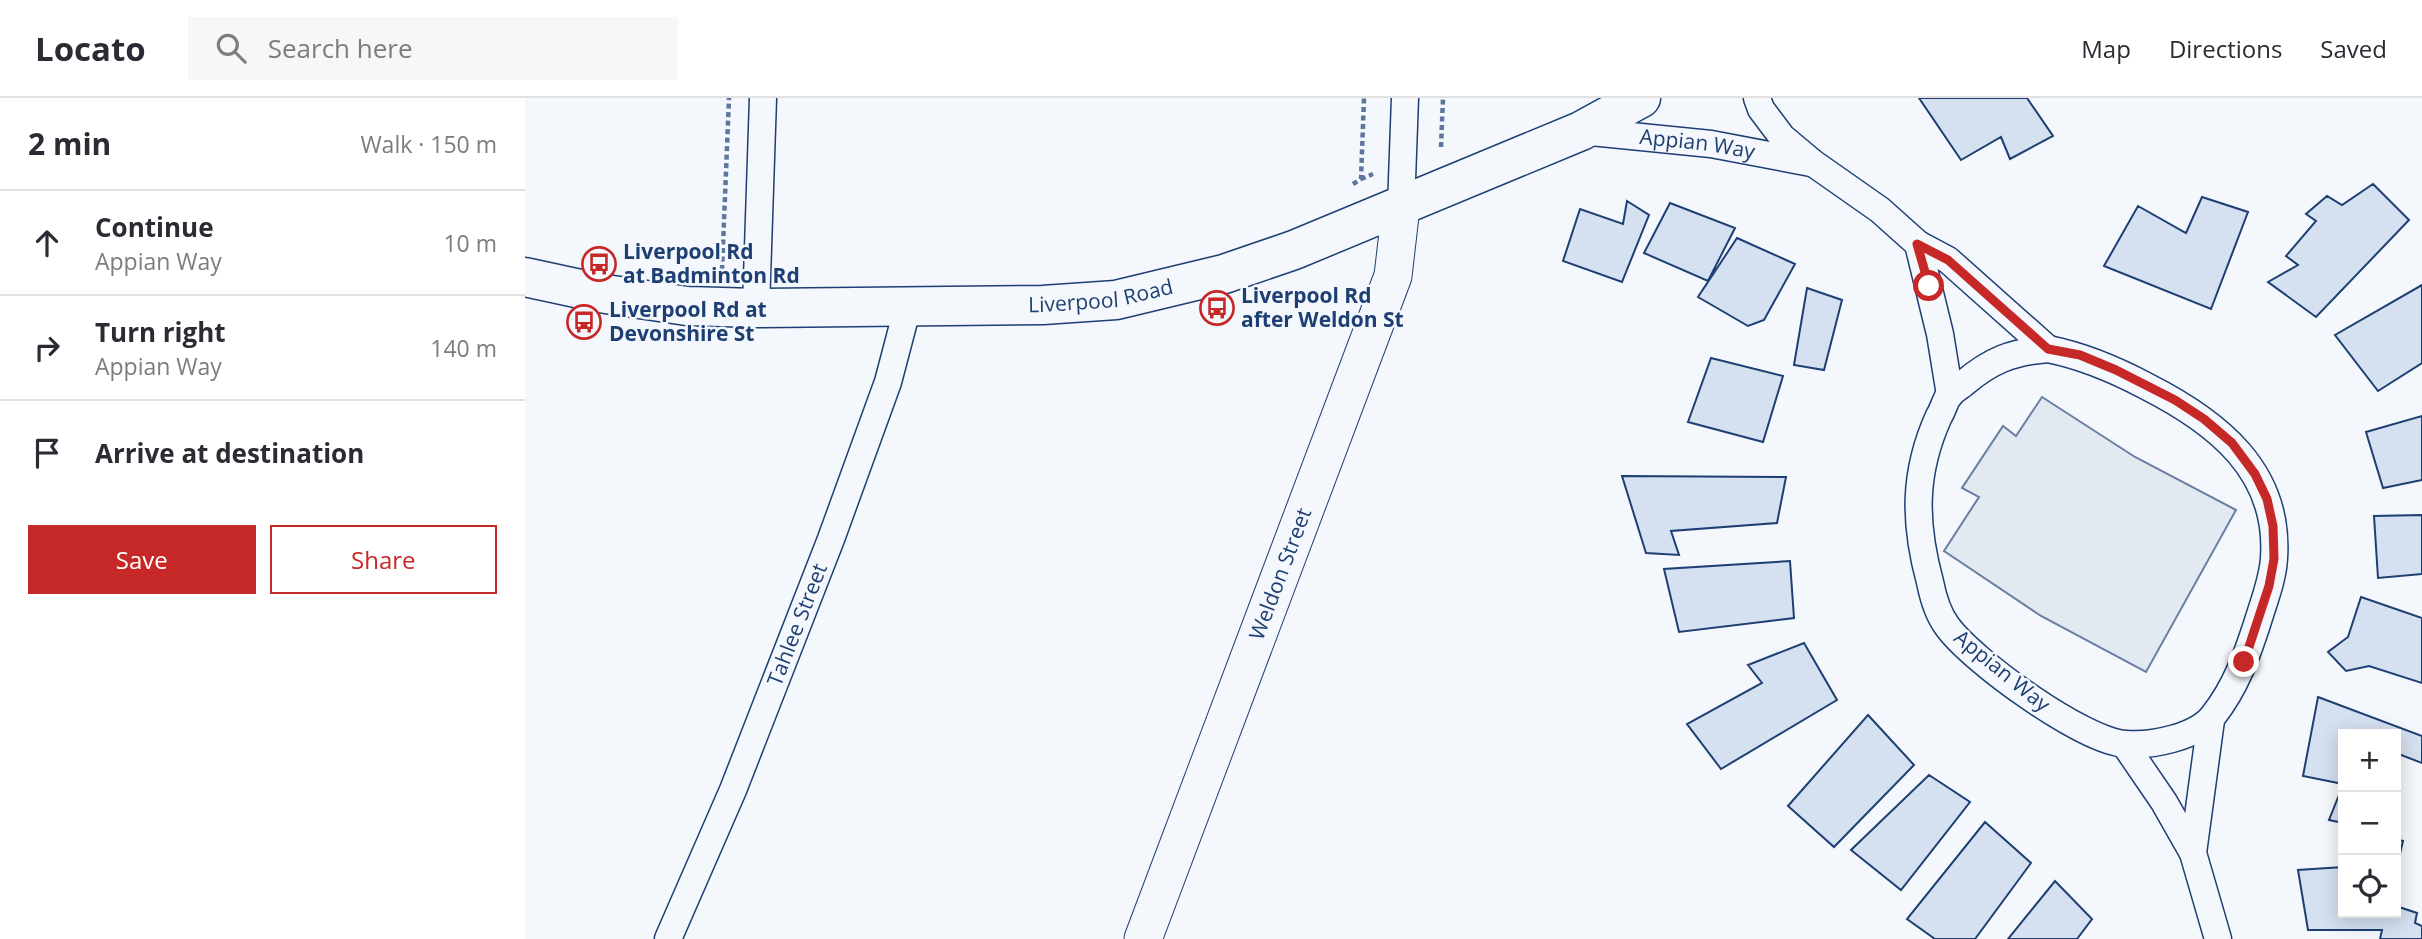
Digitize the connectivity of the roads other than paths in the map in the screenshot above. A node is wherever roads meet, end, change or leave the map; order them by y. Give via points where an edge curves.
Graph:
1 (763, 98) edge
2 (1405, 98) edge
3 (1641, 98) edge
4 (1758, 98) edge
5 (1581, 131) junction
6 (1813, 163) junction
7 (1401, 206) junction
8 (1917, 244) junction
9 (525, 277) edge
10 (908, 306) junction
11 (756, 308) junction
12 (2048, 349) junction
13 (1950, 395) junction
14 (2211, 720) junction
15 (2126, 744) junction
16 (2193, 853) junction
17 (668, 939) edge
18 (1143, 939) edge
19 (2218, 939) edge

1 - 11 street
2 - 7 street
3 - 5 highway, Liverpool Road
4 - 6 street, Appian Way via 1782,137
5 - 6 street, Appian Way via 1711,144
5 - 7 highway, Liverpool Road
6 - 8 street, Appian Way via 1880,210
7 - 10 highway, Liverpool Road via 1224,274 1116,300
7 - 18 street, Weldon Street via 1393,276
8 - 12 street, Appian Way via 1948,260
8 - 13 street
9 - 11 highway, Liverpool Road via 687,306
10 - 11 highway, Liverpool Road
10 - 17 street, Tahlee Street via 888,382 831,539 733,790
12 - 13 street, Appian Way via 1997,359
12 - 14 street, Appian Way via 2080,355 2116,370 2204,419 2232,443 2267,499 2274,559 2269,586 2244,662 2231,692
13 - 15 street, Appian Way via 1927,443 1920,470 1919,514 1920,547 1934,599 1947,626 2017,689 2094,736
14 - 15 street, Appian Way via 2187,735
14 - 16 street, Appian Way
15 - 16 street, Appian Way
16 - 19 street, Appian Way

